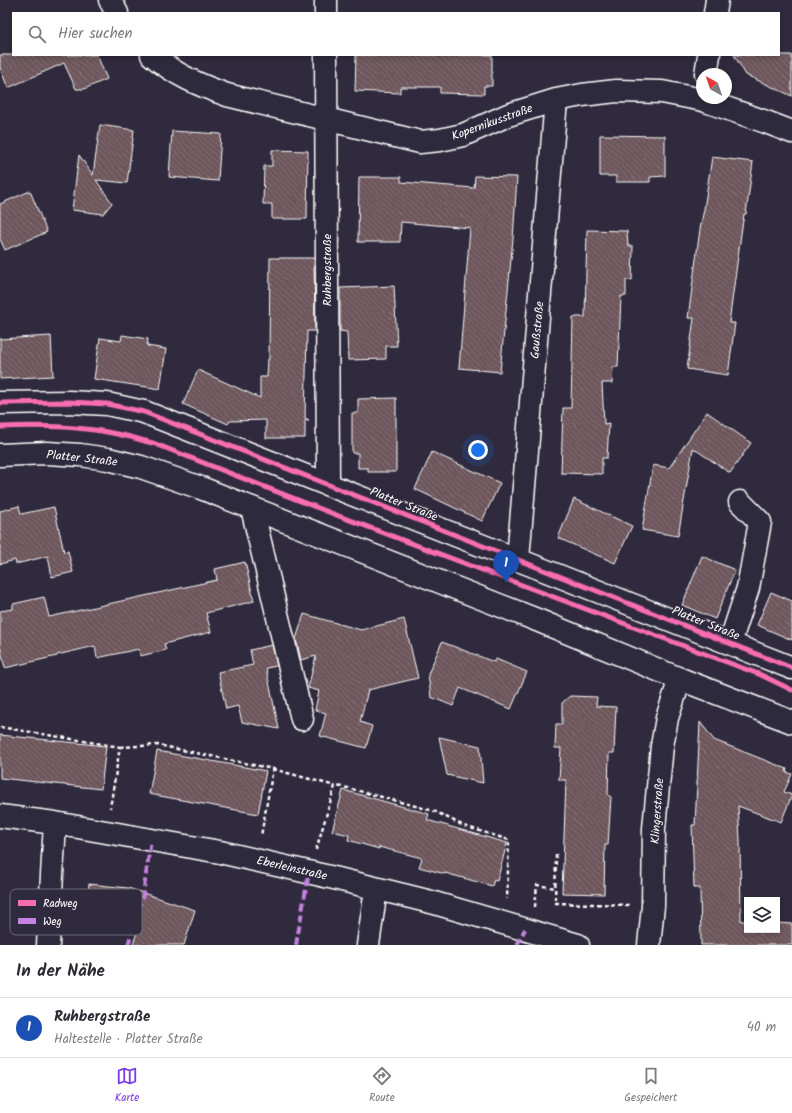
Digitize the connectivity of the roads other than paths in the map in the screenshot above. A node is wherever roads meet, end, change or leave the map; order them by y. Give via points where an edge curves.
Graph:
1 (110, 0) edge
2 (326, 0) edge
3 (717, 0) edge
4 (116, 12) edge
5 (326, 12) edge
6 (715, 12) edge
7 (153, 56) edge
8 (326, 56) edge
9 (709, 56) edge
10 (707, 68) edge
11 (696, 98) edge
12 (556, 100) junction
13 (717, 104) edge
14 (327, 119) junction
15 (792, 132) edge
16 (0, 403) edge
17 (0, 455) edge
18 (328, 484) junction
19 (740, 502) dead end
20 (252, 508) junction
21 (518, 559) junction
22 (730, 643) junction
23 (792, 668) edge
24 (680, 679) junction
25 (302, 719) dead end
26 (792, 722) edge
27 (0, 816) edge
28 (55, 822) junction
29 (51, 889) edge
30 (376, 889) junction
31 (49, 935) edge
32 (48, 945) edge
33 (368, 945) edge
34 (578, 945) edge
35 (649, 945) edge

1 - 4 street
2 - 5 street
3 - 6 street
7 - 14 street, Kopernikusstraße via 187,79 227,95
8 - 14 street, Ruhbergstraße
9 - 10 street
11 - 12 street, Kopernikusstraße via 662,92 616,91
12 - 14 street, Kopernikusstraße via 508,115 462,135 420,142
12 - 21 street, Gaußstraße
13 - 15 street, Kopernikusstraße
14 - 18 street, Ruhbergstraße
16 - 18 street, Platter Straße via 107,404 144,412
17 - 20 street, Platter Straße via 47,453 108,459 141,466
18 - 21 street, Platter Straße
19 - 22 street, Platter Straße via 760,522 748,588
20 - 24 street, Platter Straße
20 - 25 street
21 - 22 street, Platter Straße
22 - 23 street, Platter Straße
24 - 26 street, Platter Straße
24 - 35 street, Klingerstraße via 667,718 662,746 654,828 653,906
27 - 28 street, Eberleinstraße
28 - 29 street
28 - 30 street, Eberleinstraße via 220,852
30 - 33 street
30 - 34 street, Eberleinstraße
31 - 32 street

